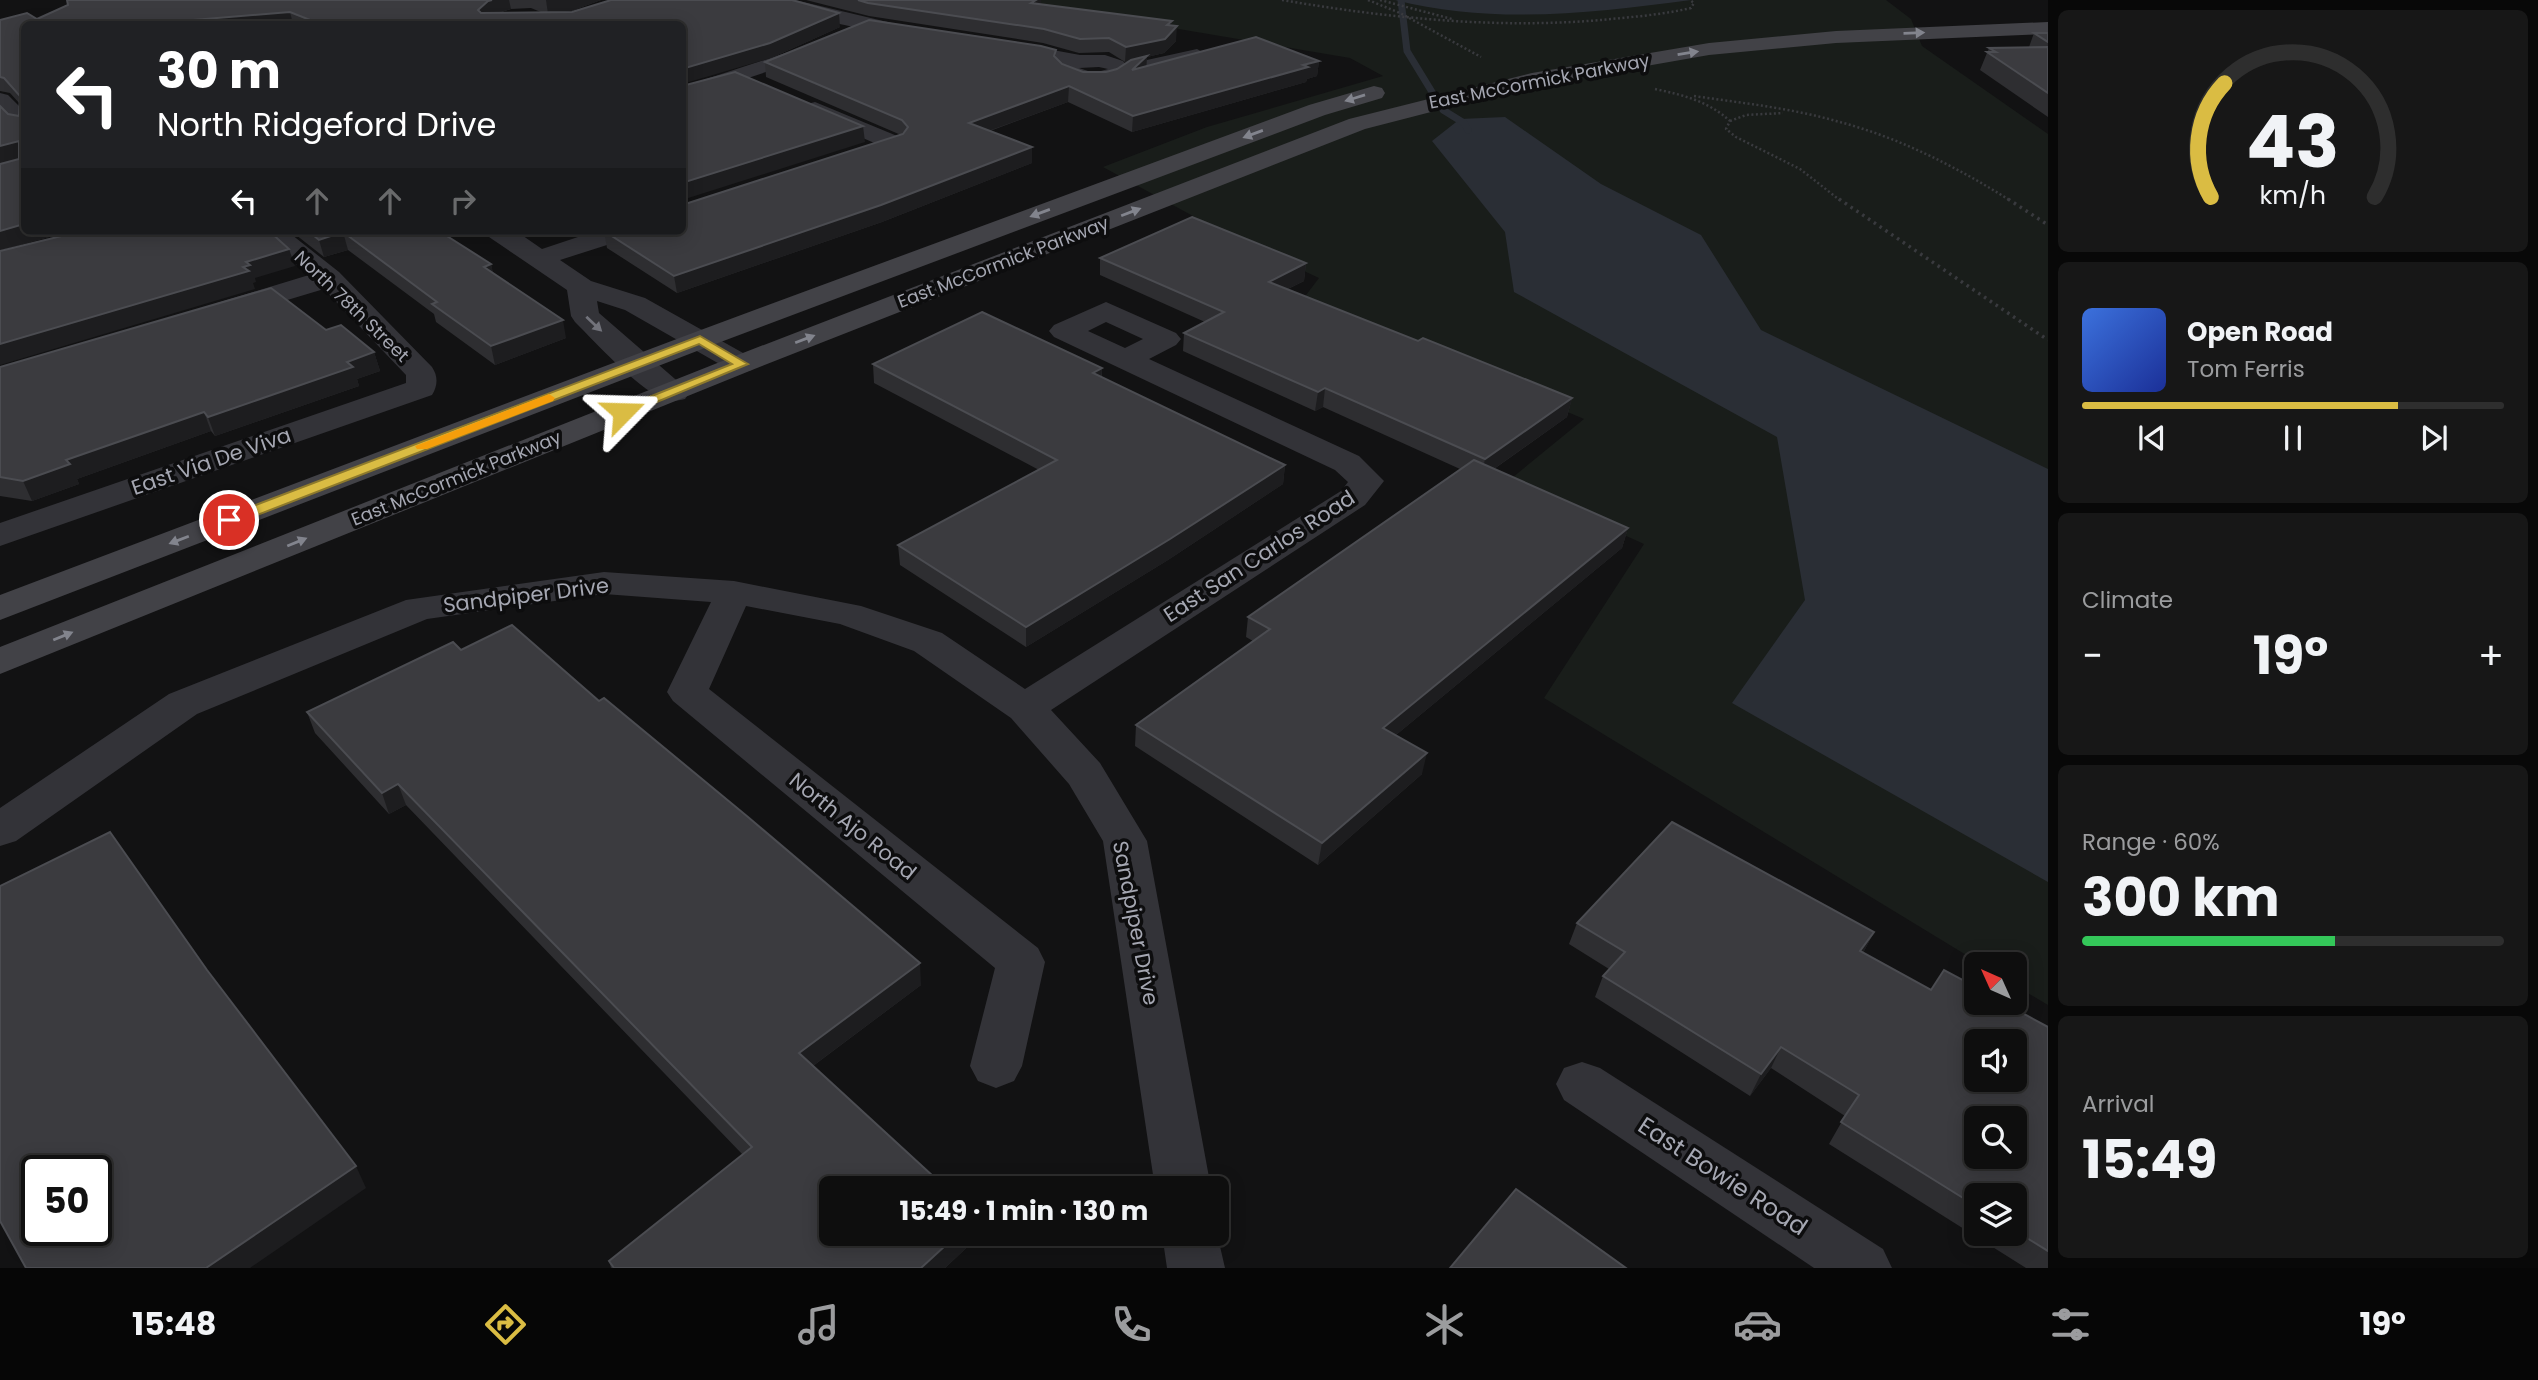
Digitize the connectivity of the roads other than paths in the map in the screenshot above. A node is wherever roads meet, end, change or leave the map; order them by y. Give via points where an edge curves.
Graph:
1 (774, 0) edge
2 (2048, 12) edge
3 (867, 25) junction
4 (2048, 28) edge
5 (925, 35) edge
6 (1617, 43) dead end
7 (990, 45) edge
8 (1214, 48) edge
9 (1120, 70) joint
10 (740, 77) junction
11 (1391, 87) dead end
12 (765, 88) edge
13 (686, 93) edge
14 (791, 99) edge
15 (0, 100) edge
16 (21, 120) edge
17 (854, 156) edge
18 (276, 235) edge
19 (504, 235) edge
20 (611, 235) edge
21 (540, 258) junction
22 (329, 278) junction
23 (581, 287) junction
24 (197, 318) edge
25 (700, 340) junction
26 (1124, 360) dead end
27 (636, 364) junction
28 (741, 364) junction
29 (421, 388) joint
30 (674, 391) junction
31 (0, 535) edge
32 (734, 592) junction
33 (0, 608) edge
34 (0, 661) edge
35 (1025, 708) junction
36 (0, 830) edge
37 (996, 1066) dead end
38 (1582, 1084) dead end
39 (1180, 1176) edge
40 (1192, 1246) edge
41 (1196, 1268) edge
42 (1863, 1268) edge

1 - 3 street
2 - 6 main road, East McCormick Parkway via 1844,19
3 - 5 street
3 - 10 street
28 -> 4 main road, East McCormick Parkway via 1357,124 1430,102 1580,69 1712,49 1874,34
7 - 9 street via 1078,62 1068,70 1081,77 1107,77
8 - 9 lane
10 - 12 street
10 - 13 street
11 -> 25 main road, East McCormick Parkway via 1317,110
14 - 17 street via 894,143
15 - 16 street
18 - 22 street, North 78th Street
19 - 21 street
20 - 21 street
21 - 23 street
22 - 24 street
22 - 29 street, North 78th Street via 421,373
23 - 25 street via 635,304
23 -> 27 street via 585,317
25 - 27 main road, East McCormick Parkway
25 - 28 street
26 - 35 street, East San Carlos Road via 1347,463 1367,481 1353,498
27 - 30 street
27 -> 33 main road, East McCormick Parkway
28 - 30 main road, East McCormick Parkway
29 - 31 street, East Via De Viva
34 -> 30 main road, East McCormick Parkway
32 - 35 street, Sandpiper Drive via 848,614 928,642
32 - 36 street, Sandpiper Drive via 604,583 419,608 183,704
32 - 37 street, North Ajo Road via 687,692 1021,962
35 - 39 street, Sandpiper Drive via 1084,774 1125,841
38 - 42 street, East Bowie Road
40 - 41 street

